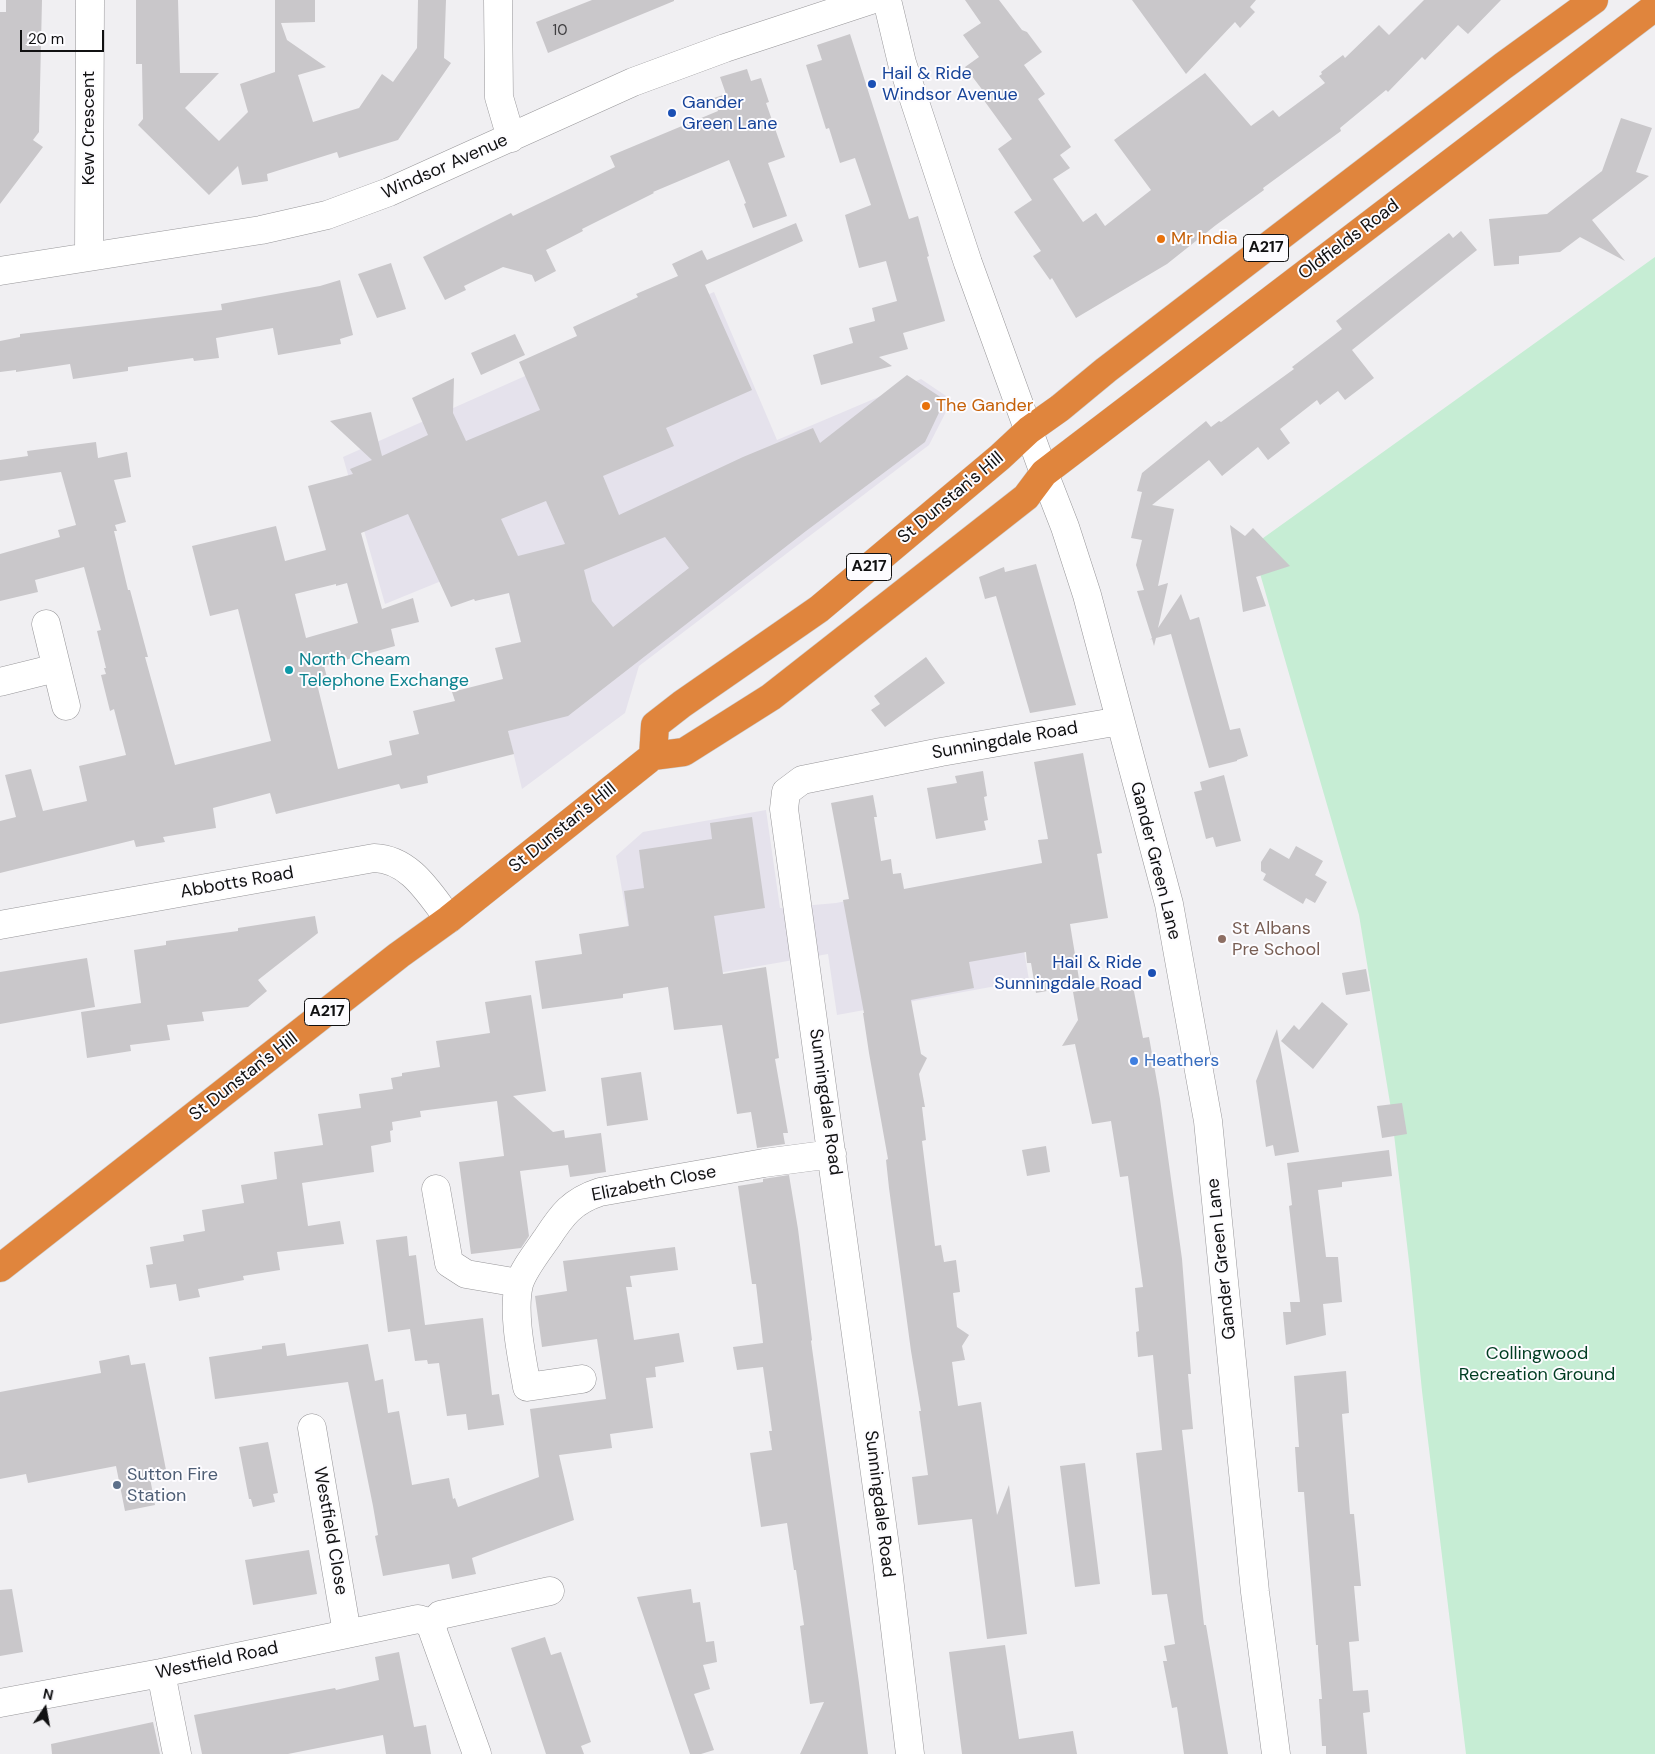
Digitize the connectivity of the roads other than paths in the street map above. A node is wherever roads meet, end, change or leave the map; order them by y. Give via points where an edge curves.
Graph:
1 (90, 0) edge
2 (498, 0) edge
3 (871, 0) edge
4 (886, 0) edge
5 (1594, 0) edge
6 (1655, 7) edge
7 (511, 138) junction
8 (89, 256) junction
9 (0, 271) edge
10 (1029, 430) junction
11 (1044, 473) junction
12 (46, 624) dead end
13 (56, 668) junction
14 (0, 682) edge
15 (66, 706) dead end
16 (1120, 721) junction
17 (653, 756) junction
18 (449, 919) junction
19 (0, 925) edge
20 (832, 1154) junction
21 (436, 1189) dead end
22 (0, 1268) edge
23 (520, 1284) junction
24 (582, 1379) dead end
25 (312, 1428) dead end
26 (550, 1591) dead end
27 (431, 1626) junction
28 (347, 1633) junction
29 (161, 1673) junction
30 (0, 1703) edge
31 (178, 1754) edge
32 (477, 1754) edge
33 (910, 1754) edge
34 (1276, 1754) edge

1 - 8 street, Kew Crescent
2 - 7 street via 499,96
3 - 7 street, Windsor Avenue via 633,82
4 - 10 street, Gander Green Lane via 902,63 935,163
5 - 10 highway, A217
6 - 11 highway, Oldfields Road / A217
7 - 8 street, Windsor Avenue via 389,192 327,215 260,230
8 - 9 street, Windsor Avenue
10 - 11 street, Gander Green Lane
10 - 17 highway, St Dunstan's Hill / A217 via 818,609 655,725
11 - 16 street, Gander Green Lane via 1086,595
11 - 17 highway, A217 via 1026,498 771,697 684,752
12 - 13 street
13 - 14 street
13 - 15 street
16 - 20 street, Sunningdale Road via 802,780 786,792 784,809
16 - 34 street, Gander Green Lane via 1169,904 1208,1121 1255,1592
17 - 18 highway, St Dunstan's Hill / A217
18 - 19 street, Abbotts Road via 415,876 393,861 374,858
18 - 22 highway, St Dunstan's Hill / A217
20 - 23 street, Elizabeth Close via 755,1164 586,1197 573,1204 556,1224
20 - 33 street, Sunningdale Road
21 - 23 street via 449,1263 466,1274
23 - 24 street, Elizabeth Close via 517,1303 519,1336 527,1387
25 - 28 street, Westfield Close
26 - 27 street via 440,1615
27 - 28 street, Westfield Road via 418,1619
27 - 32 street
28 - 29 street, Westfield Road
29 - 30 street, Westfield Road
29 - 31 street

